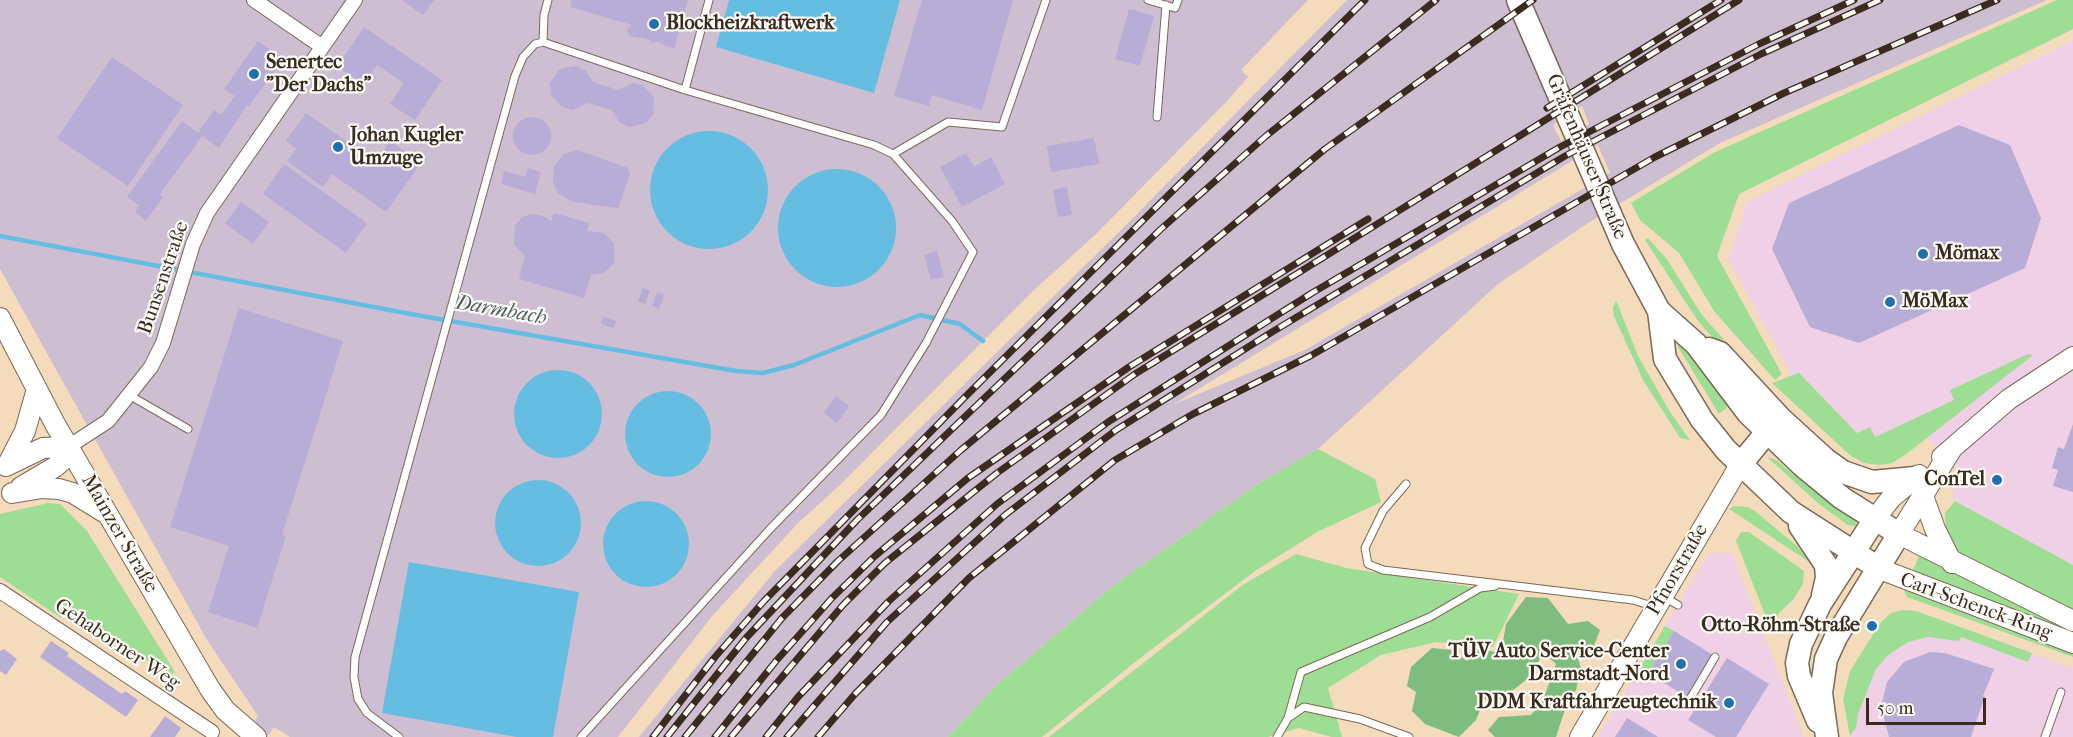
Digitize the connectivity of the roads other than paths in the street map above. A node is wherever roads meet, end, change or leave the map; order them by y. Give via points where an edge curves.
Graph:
1 (254, 0) edge
2 (355, 0) edge
3 (548, 0) edge
4 (709, 0) edge
5 (1046, 0) edge
6 (1149, 0) edge
7 (1178, 0) edge
8 (1518, 0) edge
9 (1166, 5) junction
10 (543, 42) junction
11 (321, 46) junction
12 (685, 90) junction
13 (1157, 117) dead end
14 (893, 154) junction
15 (1659, 311) junction
16 (0, 318) edge
17 (1696, 344) junction
18 (2073, 357) edge
19 (37, 388) junction
20 (129, 395) junction
21 (188, 429) dead end
22 (1767, 432) junction
23 (68, 447) junction
24 (1740, 465) junction
25 (4, 467) edge
26 (1406, 484) dead end
27 (1919, 487) junction
28 (6, 495) edge
29 (1791, 512) junction
30 (107, 514) junction
31 (1875, 519) junction
32 (1899, 534) junction
33 (1853, 554) junction
34 (1952, 563) junction
35 (1880, 569) junction
36 (1508, 584) junction
37 (0, 591) edge
38 (1666, 603) junction
39 (1820, 604) junction
40 (2073, 621) edge
41 (2073, 643) edge
42 (1715, 657) dead end
43 (2061, 692) dead end
44 (1690, 699) dead end
45 (225, 710) junction
46 (1288, 718) junction
47 (211, 735) edge
48 (255, 737) edge
49 (399, 737) edge
50 (581, 737) edge
51 (1277, 737) edge
52 (1409, 737) edge
53 (1580, 737) edge
54 (1826, 737) edge
55 (2045, 737) edge

1 - 11 street
2 - 11 street, Bunsenstraße
3 - 10 lane
4 - 12 lane
5 - 14 lane via 1002,127 948,122
6 - 9 lane
7 - 9 lane via 1175,8
8 - 15 main road, Gräfenhäuser Straße via 1623,244
9 - 13 lane
10 - 12 lane
10 - 49 lane via 523,57 515,76 355,657 358,699 367,713
11 - 20 street, Bunsenstraße via 207,213 193,244 163,344
12 - 14 lane via 874,145
14 - 50 lane via 952,221 973,252 926,343 881,415 770,529
15 - 17 main road, Gräfenhäuser Straße
15 - 24 main road, Gräfenhäuser Straße via 1665,359 1702,420
16 - 19 main road, Mainzer Straße
17 - 22 main road, Gräfenhäuser Straße
17 - 27 main road via 1720,353 1781,419 1843,472 1872,482
18 - 27 main road via 2009,399 1951,450
19 - 23 main road, Mainzer Straße
19 - 25 main road via 25,431
20 - 21 lane
20 - 23 street, Bunsenstraße via 108,421
22 - 24 main road
22 - 31 main road, Gräfenhäuser Straße via 1803,466
23 - 25 main road via 43,448
23 - 28 main road via 55,467
23 - 30 main road, Mainzer Straße
24 - 29 main road, Gräfenhäuser Straße
24 - 38 main road, Pfnorstraße
26 - 36 lane via 1383,511 1365,549 1368,564 1383,570
27 - 31 main road via 1891,498
27 - 32 main road
27 - 34 main road
28 - 30 main road via 59,489
29 - 33 main road, Gräfenhäuser Straße
29 - 39 main road via 1826,565 1826,587
30 - 45 main road, Mainzer Straße
31 - 32 main road, Gräfenhäuser Straße
31 - 33 main road
32 - 34 main road, Carl-Schenck-Ring
32 - 35 main road
33 - 35 main road, Gräfenhäuser Straße
33 - 39 main road
34 - 40 main road, Carl-Schenck-Ring
35 - 41 main road, Carl-Schenck-Ring
35 - 54 main road via 1826,659 1821,693
36 - 38 lane
36 - 46 lane via 1480,588 1430,617 1300,672
37 - 47 street, Gehaborner Weg
38 - 53 main road, Pfnorstraße via 1627,673
39 - 54 main road via 1806,631 1797,663 1803,689
42 - 44 lane
43 - 55 lane
45 - 47 street
45 - 48 main road, Mainzer Straße
46 - 51 lane
46 - 52 lane via 1304,707 1360,719

